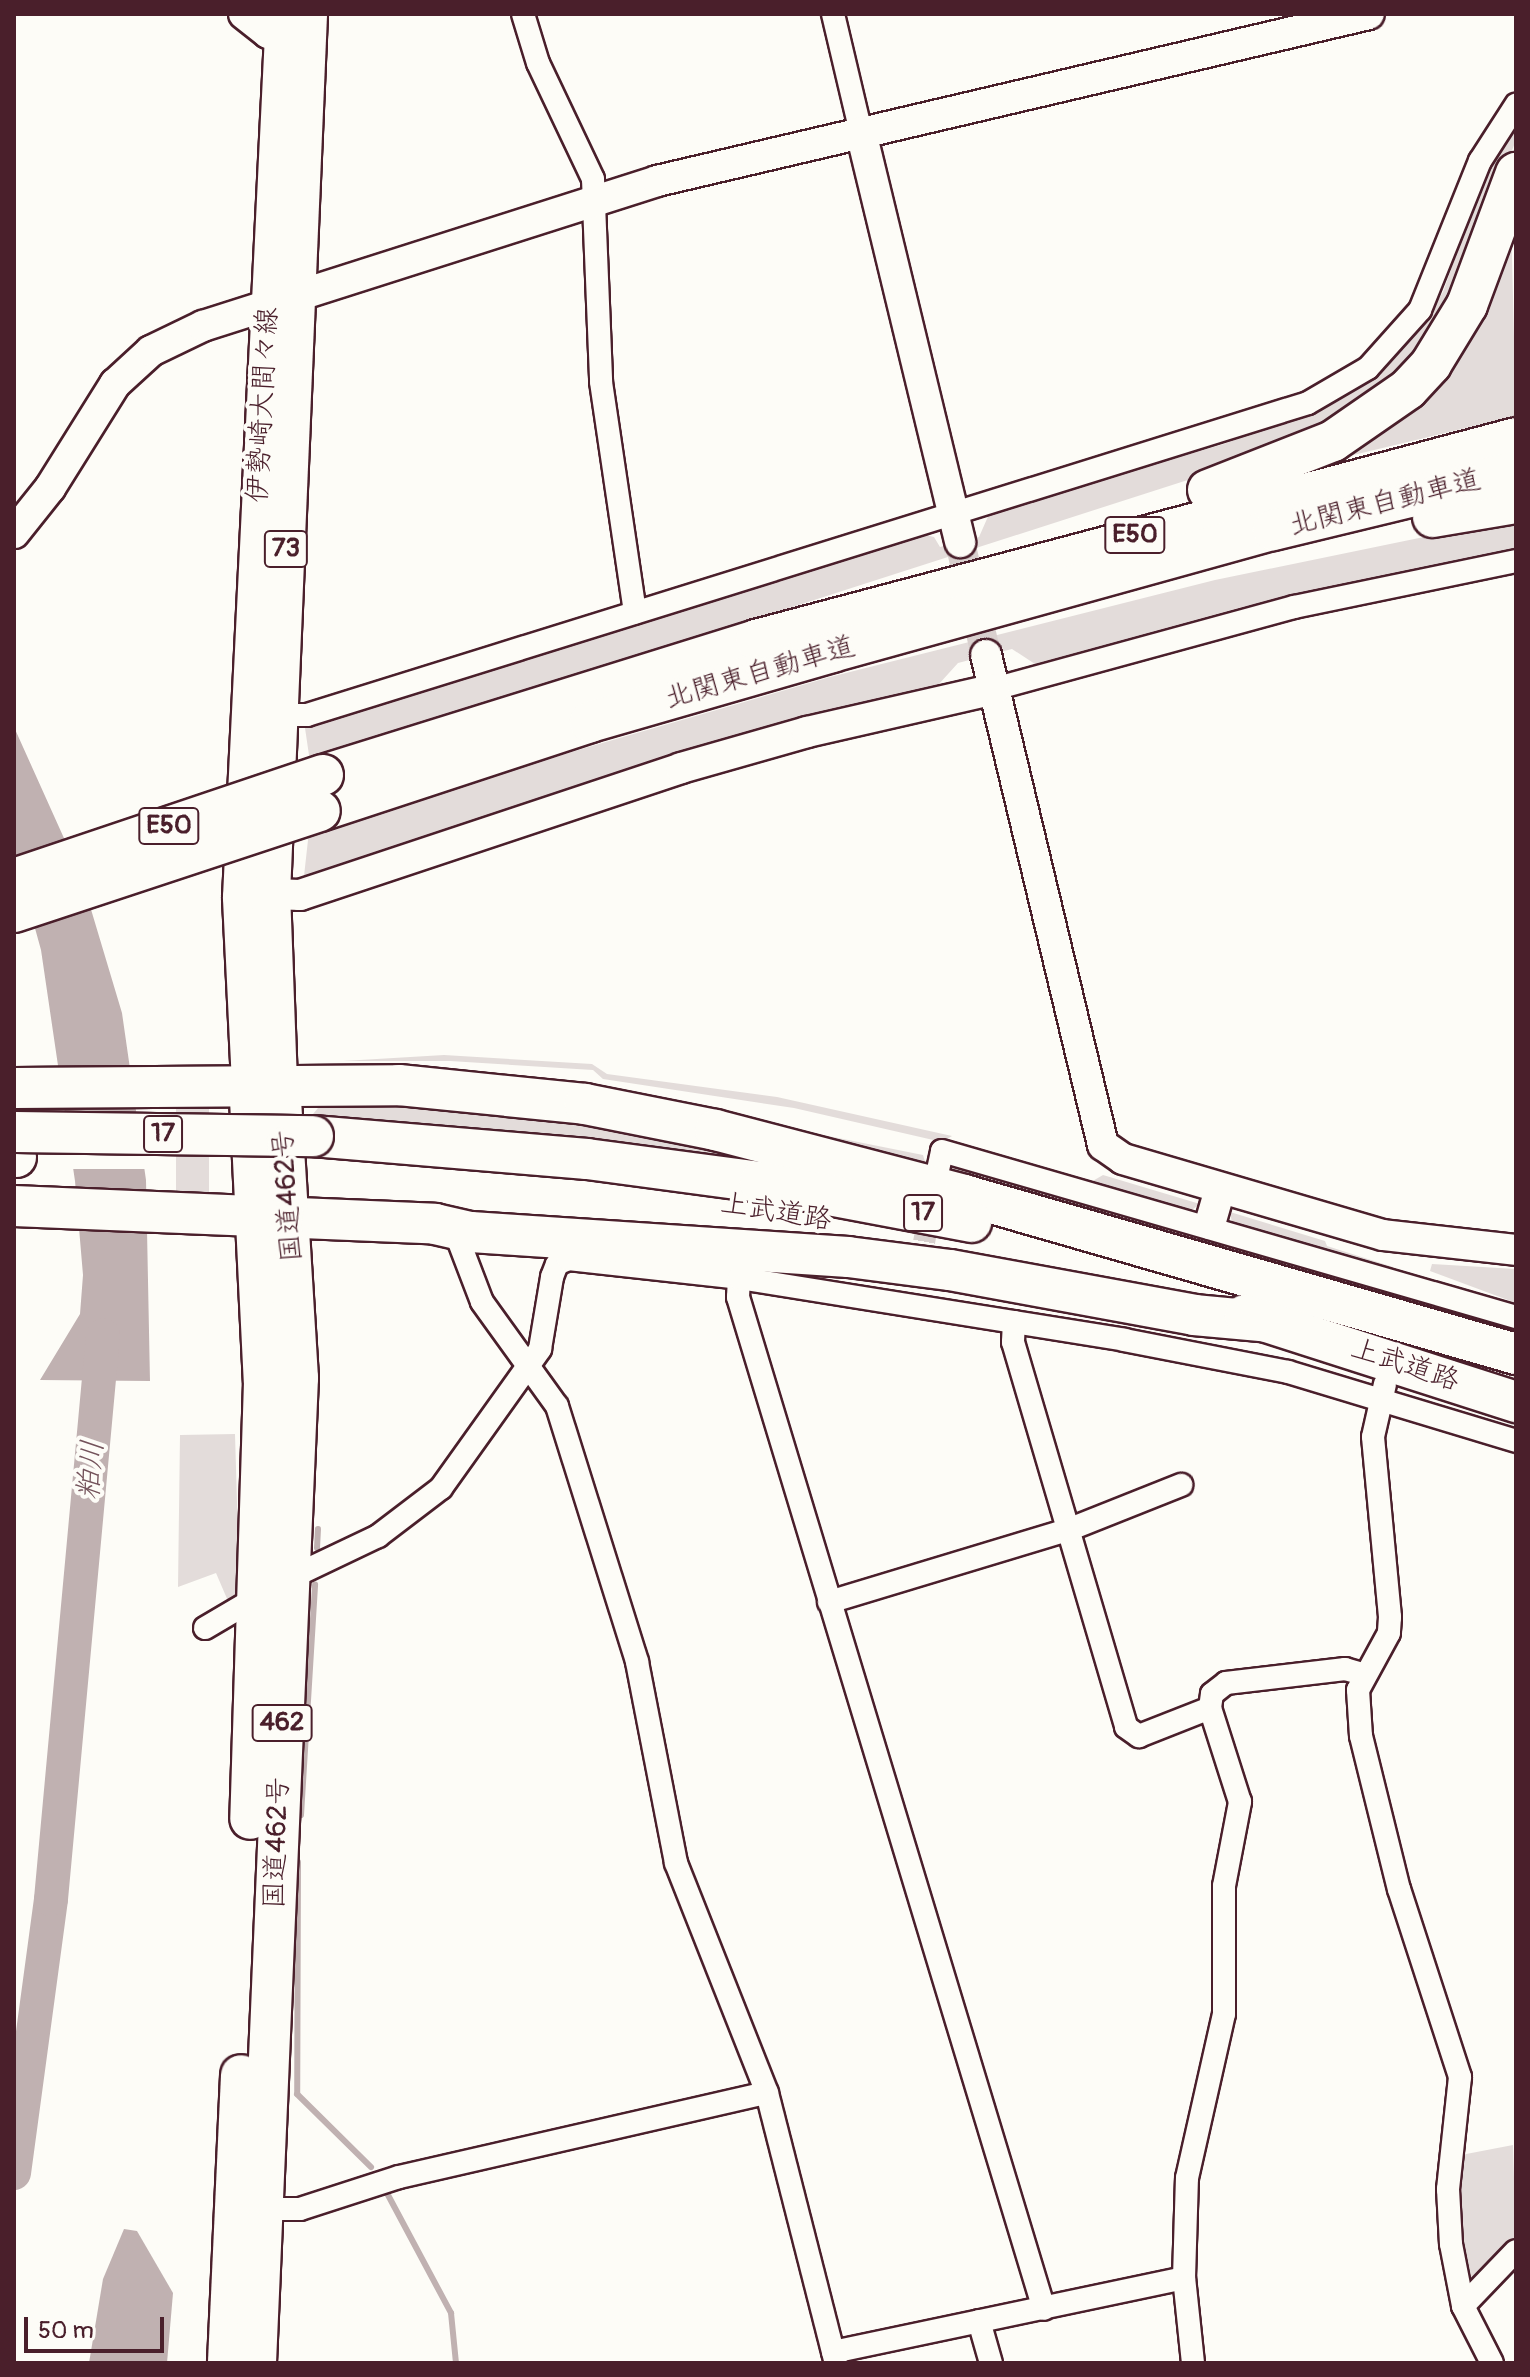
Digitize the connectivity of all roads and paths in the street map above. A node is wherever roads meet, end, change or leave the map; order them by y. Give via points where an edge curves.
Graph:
1 (244, 14) edge
2 (310, 14) edge
3 (523, 14) edge
4 (833, 14) edge
5 (1369, 14) edge
6 (282, 24) edge
7 (1516, 105) edge
8 (861, 132) junction
9 (1516, 173) edge
10 (594, 200) junction
11 (283, 299) junction
12 (1516, 438) edge
13 (1516, 471) edge
14 (1516, 503) edge
15 (957, 529) junction
16 (14, 533) edge
17 (1516, 561) edge
18 (1012, 602) junction
19 (635, 613) junction
20 (756, 640) junction
21 (986, 655) tunnel mouth
22 (994, 689) junction
23 (279, 715) junction
24 (322, 793) junction
25 (14, 879) edge
26 (273, 894) junction
27 (14, 912) edge
28 (264, 1083) junction
29 (14, 1088) edge
30 (313, 1148) junction
31 (15, 1149) edge
32 (938, 1170) dead end
33 (1220, 1188) junction
34 (16, 1206) edge
35 (275, 1217) junction
36 (1210, 1224) junction
37 (453, 1226) junction
38 (1516, 1250) edge
39 (1152, 1263) junction
40 (1236, 1270) junction
41 (739, 1278) junction
42 (1419, 1289) junction
43 (1316, 1309) junction
44 (1407, 1309) dead end
45 (1516, 1317) edge
46 (1014, 1322) junction
47 (1269, 1322) junction
48 (1516, 1354) edge
49 (529, 1365) junction
50 (1516, 1375) edge
51 (1384, 1386) junction
52 (1516, 1402) edge
53 (1516, 1441) edge
54 (1181, 1485) dead end
55 (1068, 1530) junction
56 (274, 1588) junction
57 (829, 1602) junction
58 (205, 1628) dead end
59 (1363, 1674) junction
60 (1210, 1708) junction
61 (767, 2093) junction
62 (249, 2208) junction
63 (1516, 2251) edge
64 (1184, 2278) junction
65 (1463, 2306) junction
66 (1044, 2309) junction
67 (979, 2321) junction
68 (834, 2357) edge
69 (228, 2363) edge
70 (256, 2363) edge
71 (991, 2363) edge
72 (1193, 2363) edge
73 (1492, 2363) edge

1 - 6 street via 268,33
2 - 11 main road, 伊勢崎大間々線 / 73
3 - 10 street via 538,63 587,161
4 - 8 street
5 - 8 street
6 - 11 main road, 伊勢崎大間々線 / 73
7 - 15 street via 1480,161 1420,310 1368,368 1280,414
8 - 10 street
8 - 15 street
9 - 20 highway via 1479,278 1451,336 1408,389 1360,425 1265,471
10 - 11 street
10 - 19 street via 601,382
11 - 16 street via 183,334 139,360 105,396 50,488
11 - 23 main road, 伊勢崎大間々線 / 73
11 - 28 main road, 伊勢崎大間々線 / 73 via 239,944
12 - 20 highway, 北関東自動車道 / E50
13 - 18 highway, 北関東自動車道 / E50 via 1273,530
14 - 18 highway via 1148,581
15 - 19 street
17 - 22 street via 1271,613
18 - 24 highway, 北関東自動車道 / E50
19 - 23 street via 307,715
20 - 24 highway, 北関東自動車道 / E50
21 - 22 street
22 - 26 street via 807,732 300,895
22 - 33 street via 1098,1134 1111,1153 1123,1159
23 - 26 main road, 伊勢崎大間々線 / 73
24 - 25 highway, 北関東自動車道 / E50, bridge
24 - 27 highway, 北関東自動車道 / E50, bridge
26 - 28 main road, 伊勢崎大間々線 / 73
28 - 29 highway
28 - 35 highway, 国道462号 / 462
28 - 40 highway via 459,1089 656,1117
30 - 31 highway, 上武道路 / 17
30 - 39 highway, 上武道路 / 17 via 587,1159 760,1182
30 - 47 highway, 上武道路 / 17 via 861,1226 1033,1261
32 - 36 street via 942,1151
33 - 36 street
33 - 38 street via 1383,1235
34 - 35 highway
35 - 37 highway
35 - 56 highway, 国道462号 / 462 via 264,1382
36 - 42 street
37 - 47 highway via 848,1257 950,1270 1194,1315
37 - 49 street via 482,1302
39 - 40 highway
39 - 43 highway, 上武道路 / 17
40 - 43 highway
40 - 48 highway
41 - 46 street via 914,1293
41 - 49 street via 562,1261 550,1283 544,1339
41 - 57 street via 738,1297
42 - 44 street
42 - 45 street
43 - 50 highway, 上武道路 / 17
46 - 51 street
46 - 55 street via 1013,1342
47 - 52 highway, 上武道路 / 17
49 - 56 street via 429,1500 378,1536
49 - 61 street via 557,1406 637,1662 676,1863
51 - 53 street
51 - 59 street via 1373,1437 1390,1617 1382,1648
54 - 55 street
55 - 57 street
55 - 60 street via 1132,1735
56 - 58 street
56 - 62 highway, 国道462号 / 462
57 - 66 street
59 - 60 street via 1345,1669 1226,1683 1214,1690
59 - 65 street via 1361,1736 1374,1799 1460,2077 1448,2200
60 - 64 street via 1240,1802 1224,1886 1224,2014 1192,2144
61 - 62 street via 399,2177 300,2209
61 - 68 street
62 - 69 highway, 国道462号 / 462
62 - 70 highway, 国道462号 / 462
63 - 65 street
64 - 66 street
64 - 72 street
65 - 73 street
66 - 67 street
67 - 68 street
67 - 71 street

